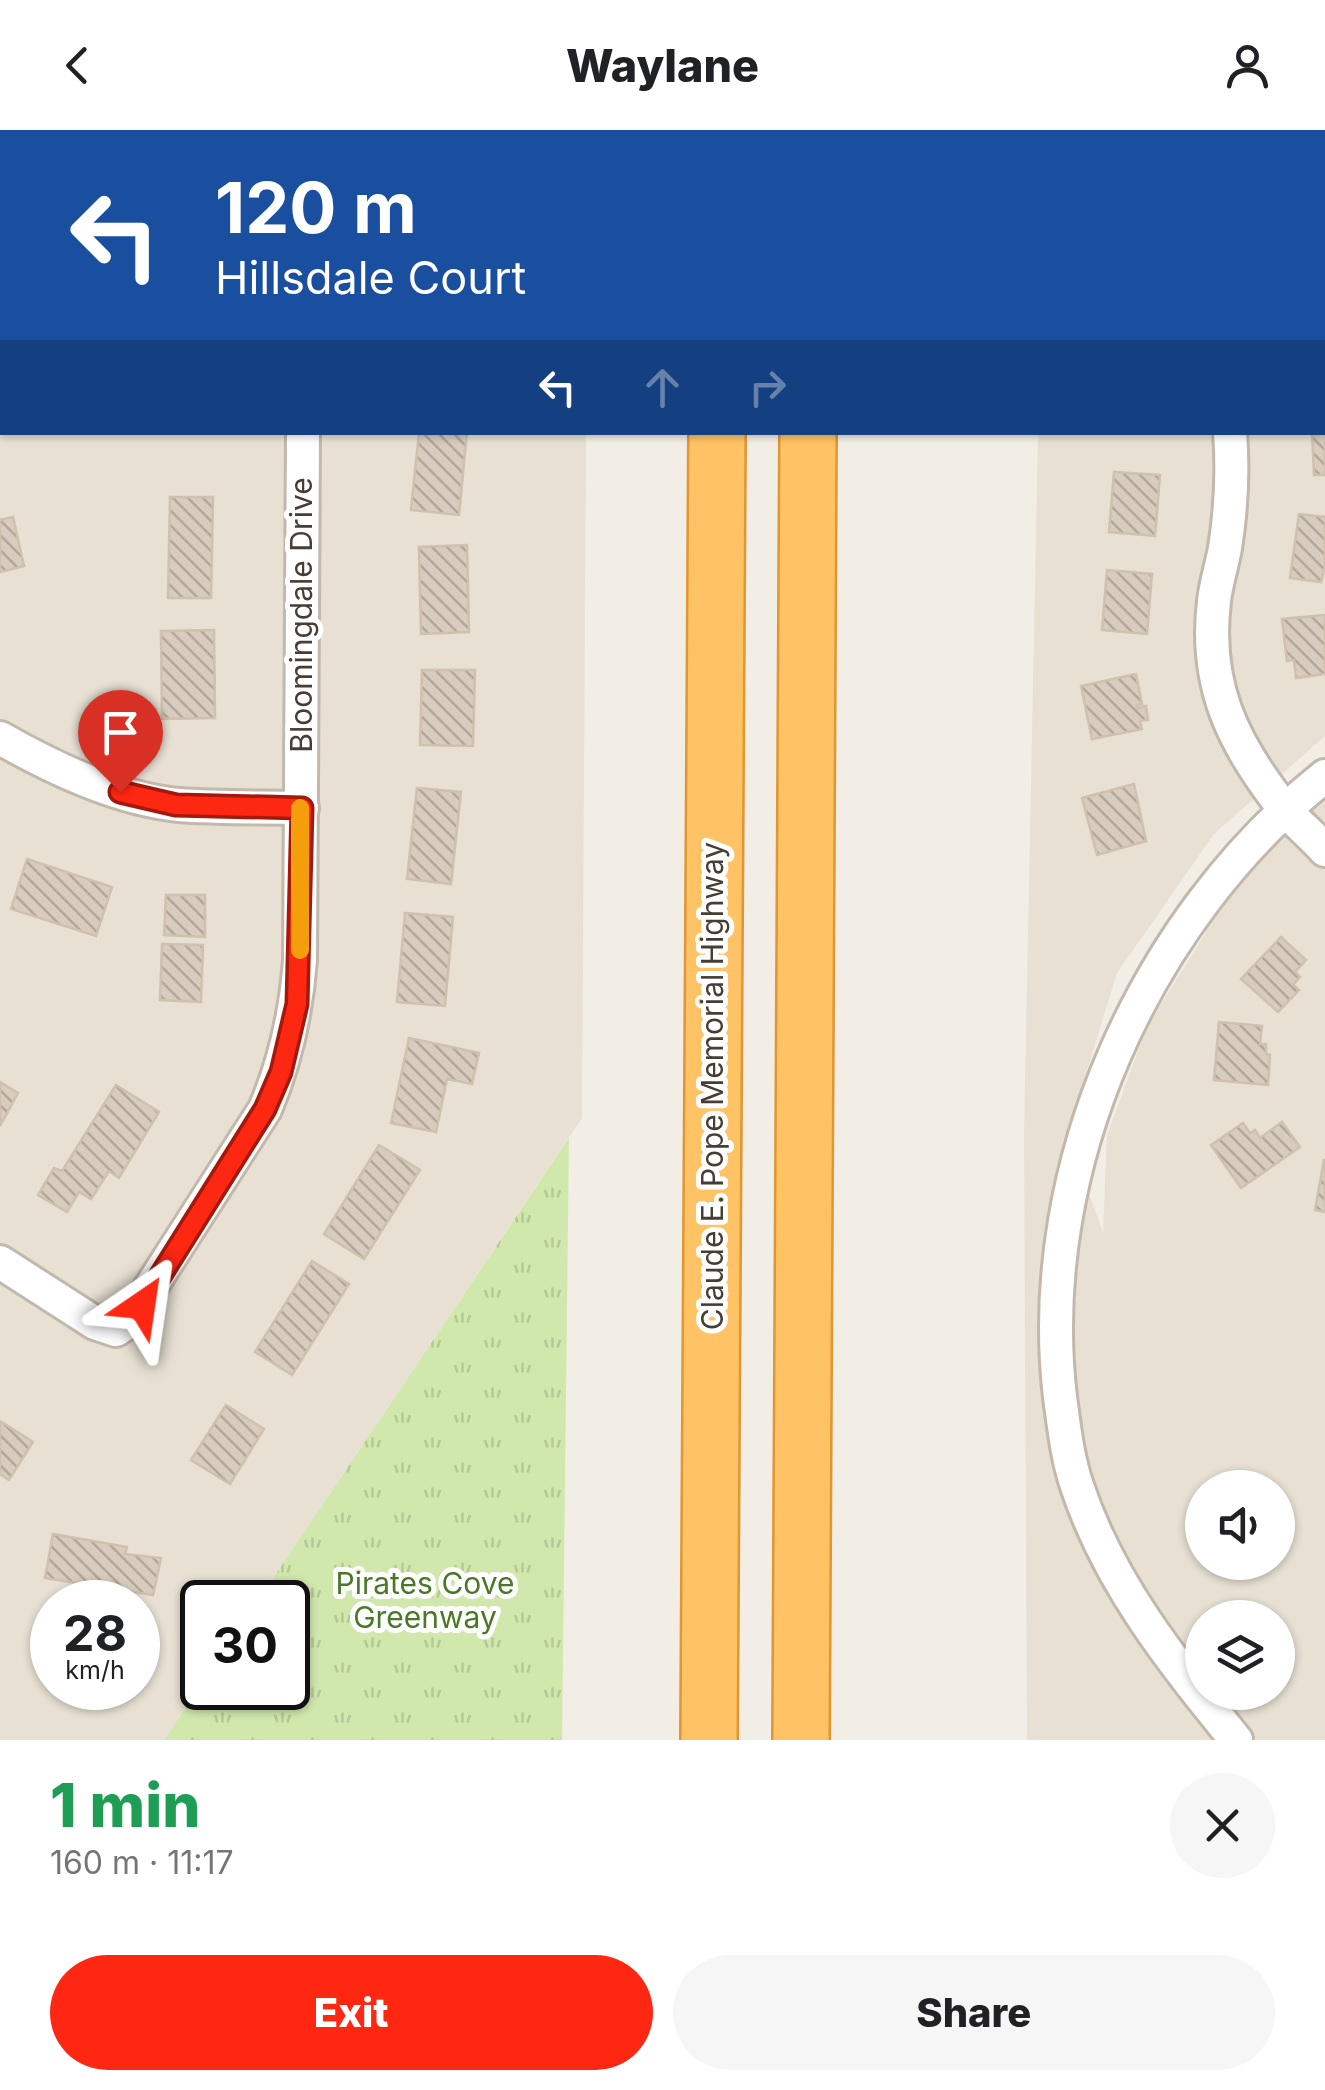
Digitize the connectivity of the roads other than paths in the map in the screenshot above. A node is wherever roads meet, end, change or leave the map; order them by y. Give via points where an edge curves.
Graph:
1 (303, 435) edge
2 (717, 435) edge
3 (808, 435) edge
4 (1230, 435) edge
5 (0, 738) edge
6 (1325, 776) edge
7 (302, 808) junction
8 (1284, 808) junction
9 (1325, 850) edge
10 (0, 1262) edge
11 (709, 1740) edge
12 (802, 1740) edge
13 (1236, 1740) edge

1 - 7 street, Bloomingdale Drive
2 - 11 highway, Claude E. Pope Memorial Highway
3 - 12 highway
4 - 8 street via 1226,545 1214,601 1216,680 1232,732
5 - 7 street via 36,758 176,805
6 - 8 street
7 - 10 street, Bloomingdale Drive via 297,1004 281,1072 265,1109 142,1305 116,1330
8 - 9 street
8 - 13 street via 1214,887 1136,1009 1103,1085 1072,1187 1054,1310 1064,1435 1106,1560 1163,1650

